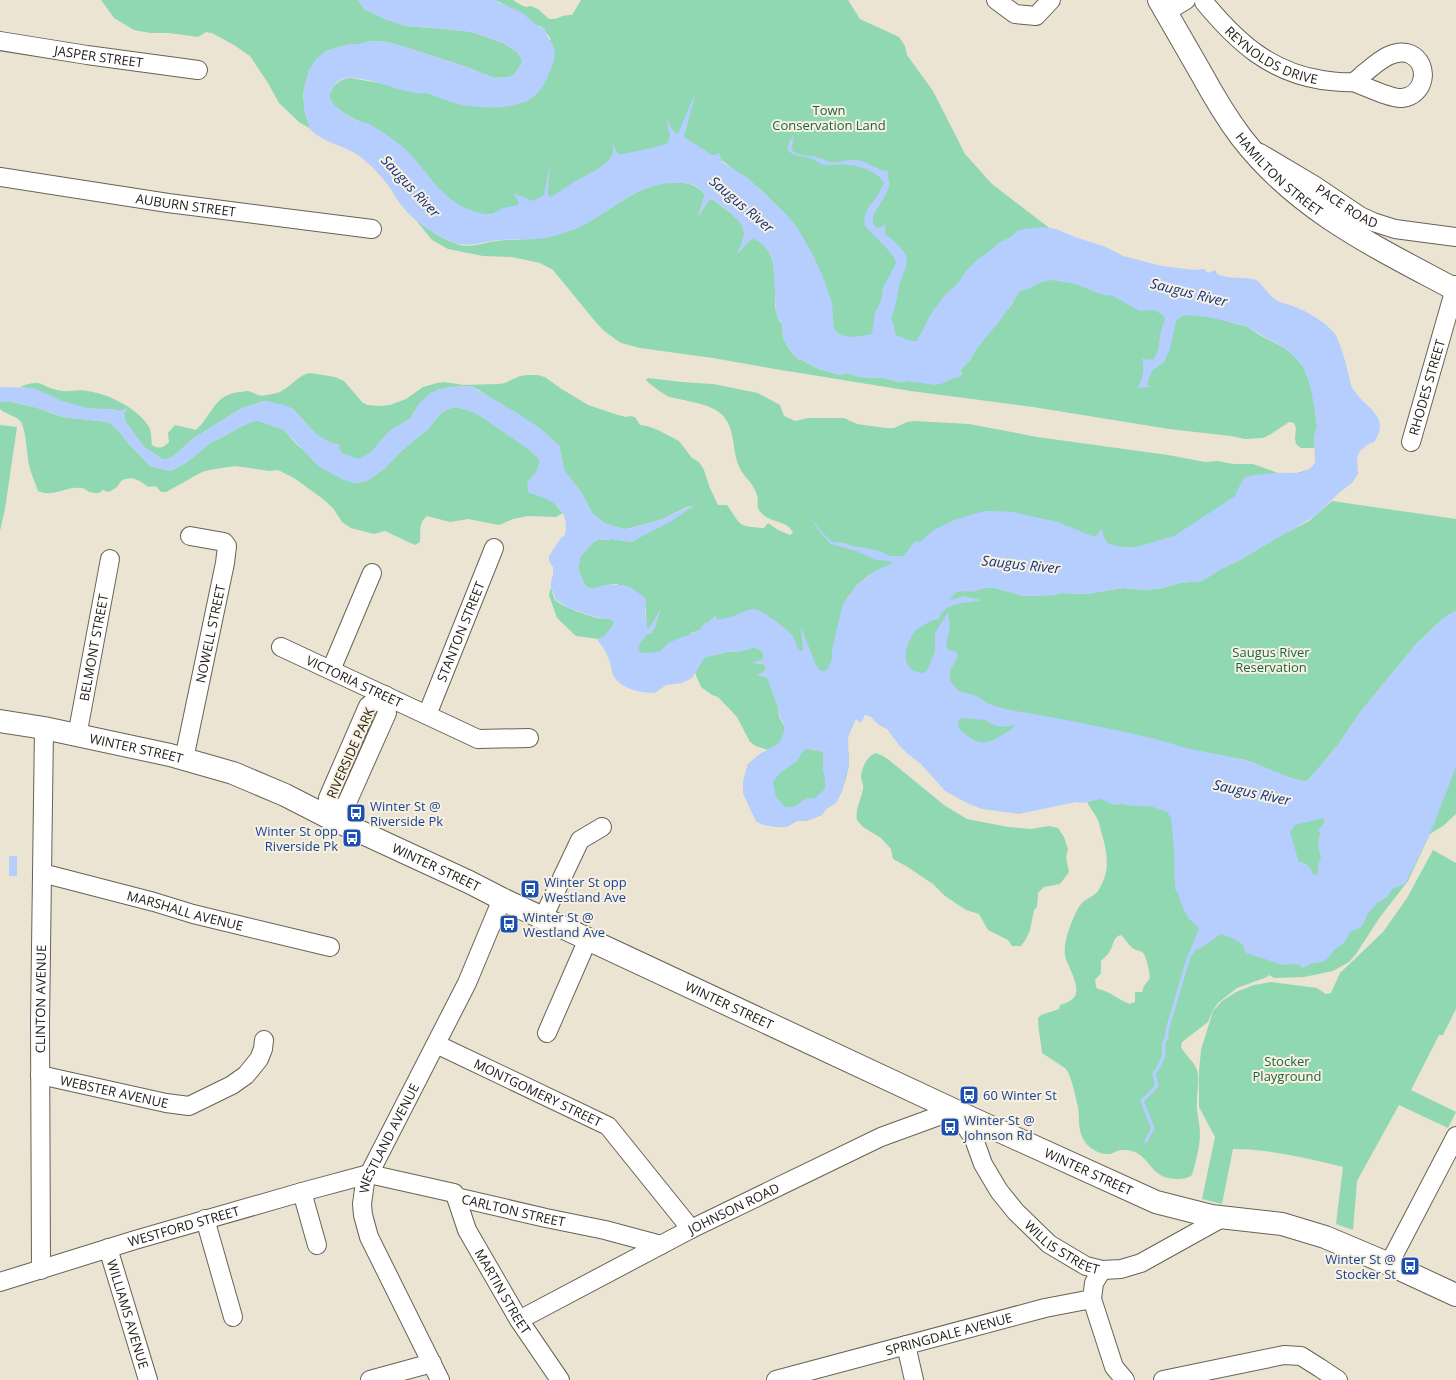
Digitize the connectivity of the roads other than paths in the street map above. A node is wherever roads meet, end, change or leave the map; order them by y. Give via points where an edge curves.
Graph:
1 (996, 0) edge
2 (1051, 0) edge
3 (1186, 0) edge
4 (1201, 1) edge
5 (1162, 6) edge
6 (0, 41) edge
7 (198, 70) dead end
8 (1353, 82) dead end
9 (1248, 146) junction
10 (0, 177) edge
11 (372, 229) dead end
12 (1456, 238) edge
13 (1456, 288) edge
14 (1411, 442) dead end
15 (190, 536) dead end
16 (494, 548) dead end
17 (110, 559) dead end
18 (372, 573) dead end
19 (281, 647) dead end
20 (332, 670) junction
21 (385, 695) junction
22 (428, 715) junction
23 (0, 721) edge
24 (44, 728) junction
25 (77, 736) junction
26 (529, 738) dead end
27 (184, 759) junction
28 (326, 816) junction
29 (602, 827) dead end
30 (42, 873) junction
31 (502, 899) junction
32 (543, 918) junction
33 (588, 939) junction
34 (330, 947) dead end
35 (547, 1033) dead end
36 (264, 1040) dead end
37 (436, 1044) junction
38 (40, 1076) junction
39 (955, 1110) junction
40 (1456, 1136) edge
41 (369, 1174) junction
42 (302, 1192) junction
43 (456, 1198) junction
44 (1222, 1218) junction
45 (205, 1219) junction
46 (690, 1229) junction
47 (317, 1245) dead end
48 (661, 1245) junction
49 (108, 1248) junction
50 (1389, 1264) junction
51 (41, 1270) junction
52 (1102, 1270) junction
53 (0, 1282) edge
54 (1456, 1295) edge
55 (1092, 1299) junction
56 (234, 1317) dead end
57 (519, 1320) junction
58 (906, 1345) junction
59 (432, 1363) junction
60 (148, 1380) edge
61 (370, 1380) edge
62 (440, 1380) edge
63 (560, 1380) edge
64 (778, 1380) edge
65 (914, 1380) edge
66 (1125, 1380) edge
67 (1163, 1380) edge
68 (1338, 1380) edge

1 - 2 street via 1020,16 1036,16
3 - 5 street
4 - 8 street, REYNOLDS DRIVE via 1235,37 1272,64 1307,77
5 - 9 main road, HAMILTON STREET via 1226,116
6 - 7 street, JASPER STREET
9 - 12 street, PACE ROAD via 1373,222 1395,229
9 - 13 main road, HAMILTON STREET via 1287,187 1331,220 1362,240
10 - 11 street, AUBURN STREET via 168,203
13 - 14 street, RHODES STREET
15 - 27 street, NOWELL STREET via 224,542 227,546
16 - 22 street, STANTON STREET
17 - 25 street, BELMONT STREET
18 - 20 street
19 - 20 street, VICTORIA STREET
20 - 21 street, VICTORIA STREET
21 - 22 street, VICTORIA STREET
21 - 28 street, RIVERSIDE PARK via 368,706 328,798
22 - 26 street, VICTORIA STREET via 478,739
23 - 24 main road, WINTER STREET
24 - 25 main road, WINTER STREET
24 - 30 street, CLINTON AVENUE
25 - 27 main road, WINTER STREET
27 - 28 main road, WINTER STREET via 233,773
28 - 31 main road, WINTER STREET
29 - 32 street via 580,840
30 - 34 street, MARSHALL AVENUE via 193,914
30 - 38 street, CLINTON AVENUE
31 - 32 main road, WINTER STREET
31 - 37 street, WESTLAND AVENUE via 467,983
32 - 33 main road, WINTER STREET
33 - 35 street
33 - 39 main road, WINTER STREET
36 - 38 street, WEBSTER AVENUE via 260,1059 246,1075 232,1085 189,1106
37 - 41 street, WESTLAND AVENUE
37 - 46 street, MONTGOMERY STREET via 608,1126
38 - 51 street, CLINTON AVENUE
39 - 44 main road, WINTER STREET via 1156,1202
39 - 46 street, JOHNSON ROAD via 881,1137
39 - 52 street, WILLIS STREET via 974,1139 986,1169 999,1191 1016,1212 1049,1244 1086,1266
40 - 50 street
41 - 42 street, WESTFORD STREET
41 - 43 street, CARLTON STREET via 454,1193
41 - 59 street, WESTLAND AVENUE via 365,1182 362,1204 369,1237
42 - 45 street, WESTFORD STREET
42 - 47 street
43 - 48 street, CARLTON STREET via 605,1230
43 - 57 street, MARTIN STREET via 467,1230
44 - 50 main road, WINTER STREET via 1282,1224 1325,1237
44 - 52 street, WILLIS STREET via 1141,1263 1121,1269
45 - 49 street, WESTFORD STREET
45 - 56 street
46 - 48 street, JOHNSON ROAD
48 - 57 street, JOHNSON ROAD
49 - 51 street, WESTFORD STREET
49 - 60 street, WILLIAMS AVENUE
50 - 54 main road, WINTER STREET
51 - 53 street, WESTFORD STREET
52 - 55 street via 1094,1283
55 - 58 street, SPRINGDALE AVENUE via 1045,1308
55 - 66 street via 1114,1367
57 - 63 street, MARTIN STREET
58 - 64 street, SPRINGDALE AVENUE
58 - 65 street
59 - 61 street
59 - 62 street, WESTLAND AVENUE
67 - 68 street via 1284,1355 1301,1356

